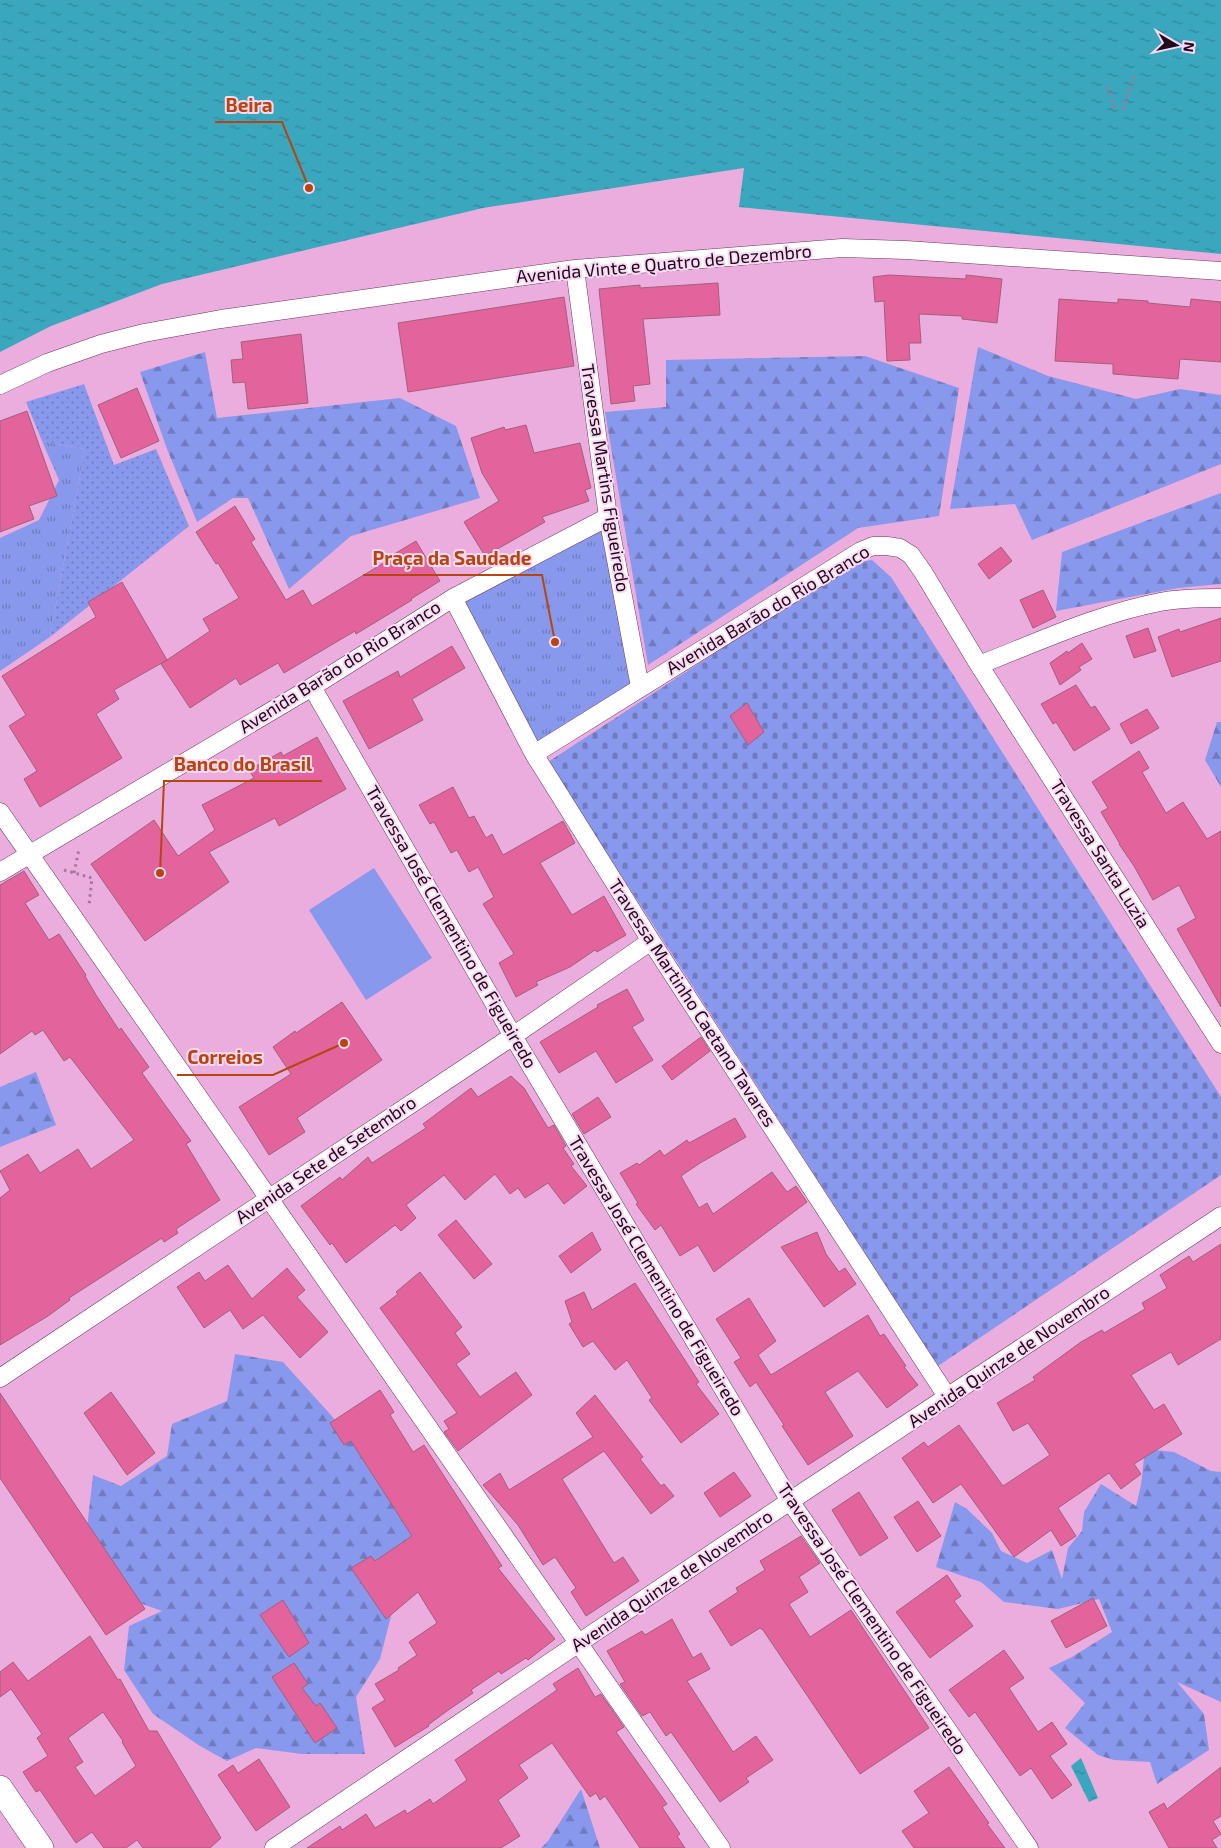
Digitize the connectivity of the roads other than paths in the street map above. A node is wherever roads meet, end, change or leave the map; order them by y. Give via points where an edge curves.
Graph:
1 (575, 269) junction
2 (1221, 272) edge
3 (0, 385) edge
4 (608, 517) junction
5 (453, 598) junction
6 (1221, 598) edge
7 (979, 665) junction
8 (312, 687) junction
9 (640, 687) junction
10 (534, 754) junction
11 (0, 812) edge
12 (29, 854) junction
13 (0, 872) edge
14 (651, 941) junction
15 (513, 1036) junction
16 (1221, 1044) edge
17 (268, 1198) junction
18 (1221, 1216) edge
19 (0, 1378) edge
20 (948, 1398) junction
21 (790, 1501) junction
22 (579, 1644) junction
23 (0, 1788) edge
24 (41, 1848) edge
25 (274, 1848) edge
26 (721, 1848) edge
27 (1029, 1848) edge

1 - 2 street, Avenida Vinte e Quatro de Dezembro via 842,248
1 - 3 street, Avenida Vinte e Quatro de Dezembro via 221,319 144,333 47,363
1 - 4 street, Travessa Martins Figueiredo
4 - 5 street, Avenida Barão do Rio Branco
4 - 9 street, Travessa Martins Figueiredo
5 - 8 street, Avenida Barão do Rio Branco
5 - 10 street, Travessa Martinho Caetano Tavares
6 - 7 street via 1161,602 1102,617
7 - 9 street, Avenida Barão do Rio Branco via 910,555 900,548 874,546
7 - 16 street, Travessa Santa Luzia
8 - 12 street, Avenida Barão do Rio Branco
8 - 15 street, Travessa José Clementino de Figueiredo
9 - 10 street, Avenida Barão do Rio Branco
10 - 14 street, Travessa Martinho Caetano Tavares
11 - 12 street
12 - 13 street, Avenida Barão do Rio Branco
12 - 17 street
14 - 15 street, Avenida Sete de Setembro
14 - 20 street, Travessa Martinho Caetano Tavares
15 - 17 street, Avenida Sete de Setembro
15 - 21 street, Travessa José Clementino de Figueiredo
17 - 19 street, Avenida Sete de Setembro
17 - 22 street
18 - 20 street, Avenida Quinze de Novembro
20 - 21 street, Avenida Quinze de Novembro
21 - 22 street, Avenida Quinze de Novembro
21 - 27 street, Travessa José Clementino de Figueiredo
22 - 25 street, Avenida Quinze de Novembro
22 - 26 street
23 - 24 street

